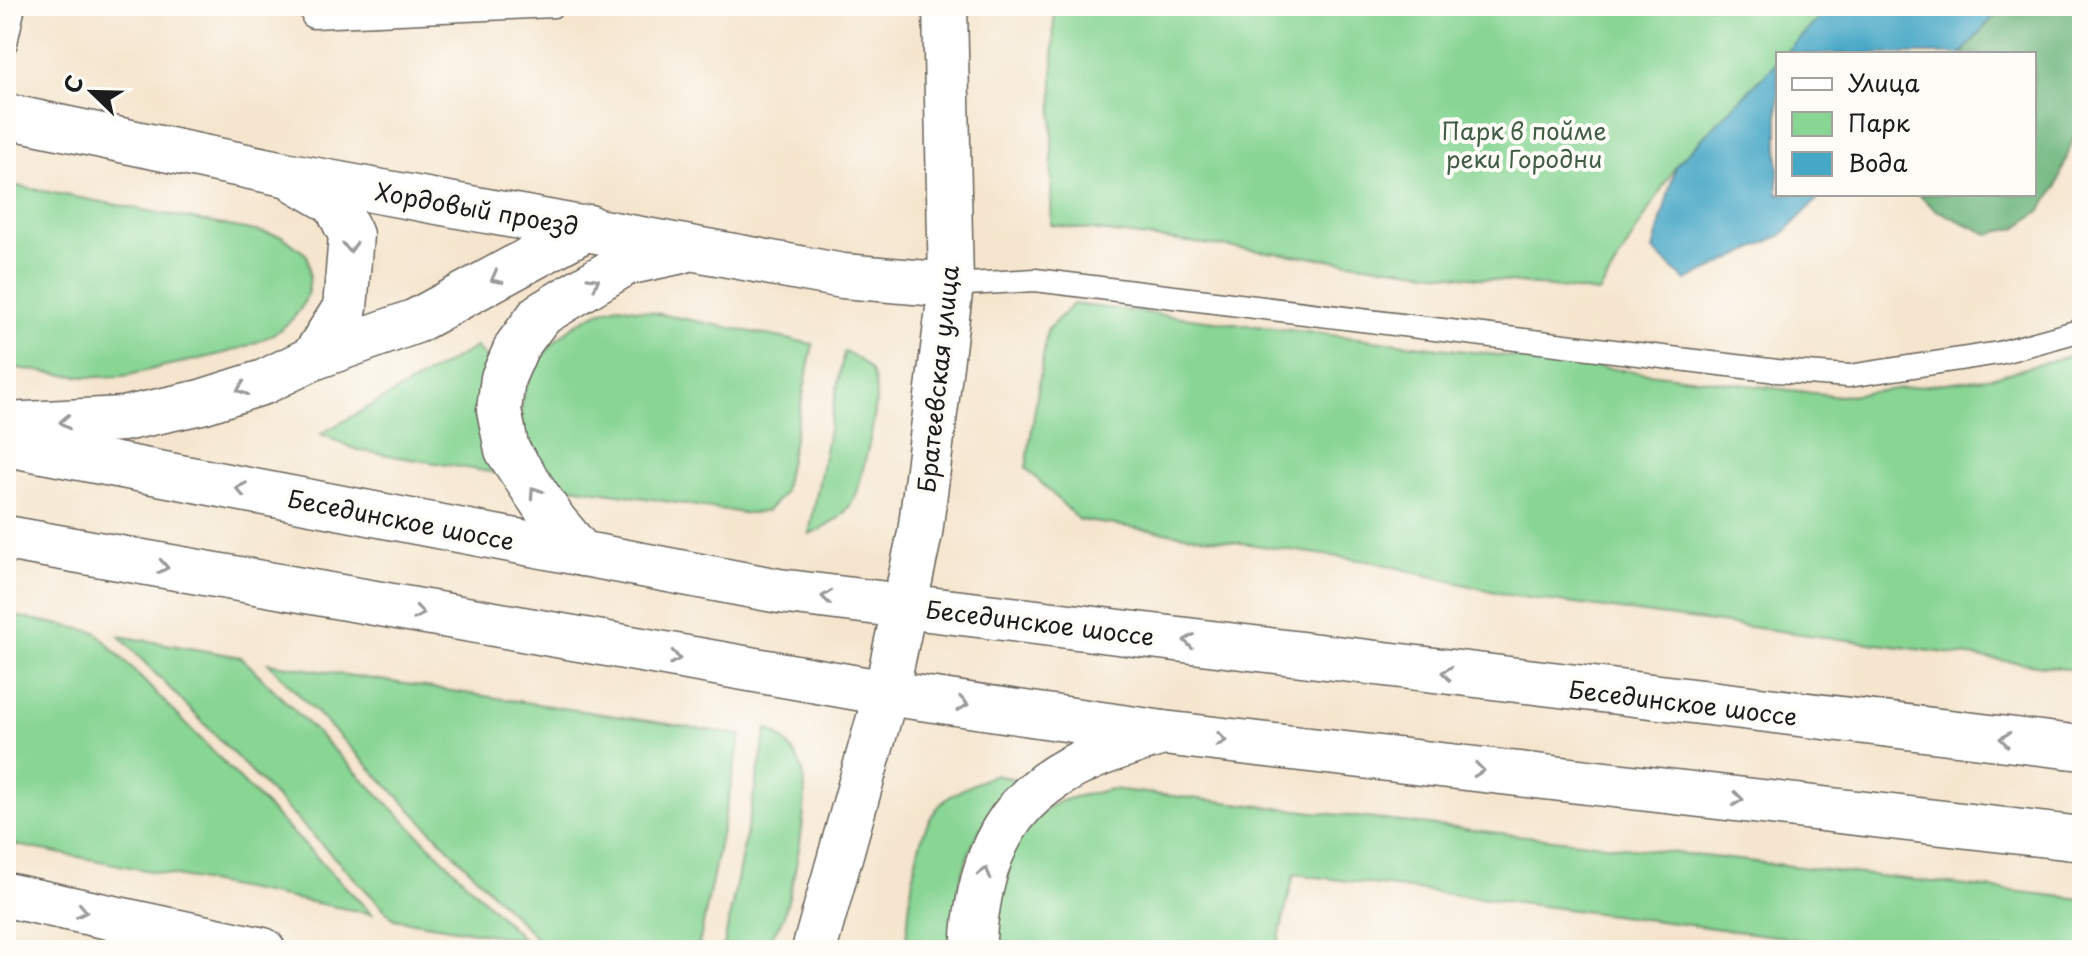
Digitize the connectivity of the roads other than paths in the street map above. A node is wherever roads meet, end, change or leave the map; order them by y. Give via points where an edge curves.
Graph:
1 (14, 6) edge
2 (553, 6) edge
3 (945, 6) edge
4 (313, 17) dead end
5 (6, 43) edge
6 (6, 116) edge
7 (284, 174) junction
8 (589, 227) junction
9 (696, 248) junction
10 (951, 285) junction
11 (2082, 330) edge
12 (313, 358) junction
13 (6, 425) edge
14 (6, 444) edge
15 (6, 538) edge
16 (582, 554) junction
17 (905, 605) junction
18 (886, 693) junction
19 (1163, 733) junction
20 (2082, 748) edge
21 (2082, 839) edge
22 (6, 895) edge
23 (263, 950) edge
24 (814, 950) edge
25 (974, 950) edge

1 - 5 lane
2 - 4 lane
3 - 10 main road, Братеевская улица
6 - 7 main road, Хордовый проезд
7 - 8 main road, Хордовый проезд
7 -> 12 main road via 335,203 351,235 345,308
8 - 9 main road, Хордовый проезд
8 -> 12 main road via 416,321
9 - 10 main road, Хордовый проезд via 843,276
16 -> 9 main road via 507,450 499,410 503,378 517,346 540,315 626,263
10 - 11 lane via 1035,280 1849,376 1999,353
10 - 17 main road, Братеевская улица via 920,533
12 -> 13 main road via 264,382 201,402 123,419
16 -> 14 main road, Бесединское шоссе
15 -> 18 main road
17 -> 16 main road, Бесединское шоссе via 779,591
17 - 18 main road, Братеевская улица
20 -> 17 main road, Бесединское шоссе
18 -> 19 main road
18 - 24 main road, Братеевская улица
19 -> 21 main road
25 -> 19 main road via 977,908 992,850 1027,796 1114,747
22 -> 23 main road

